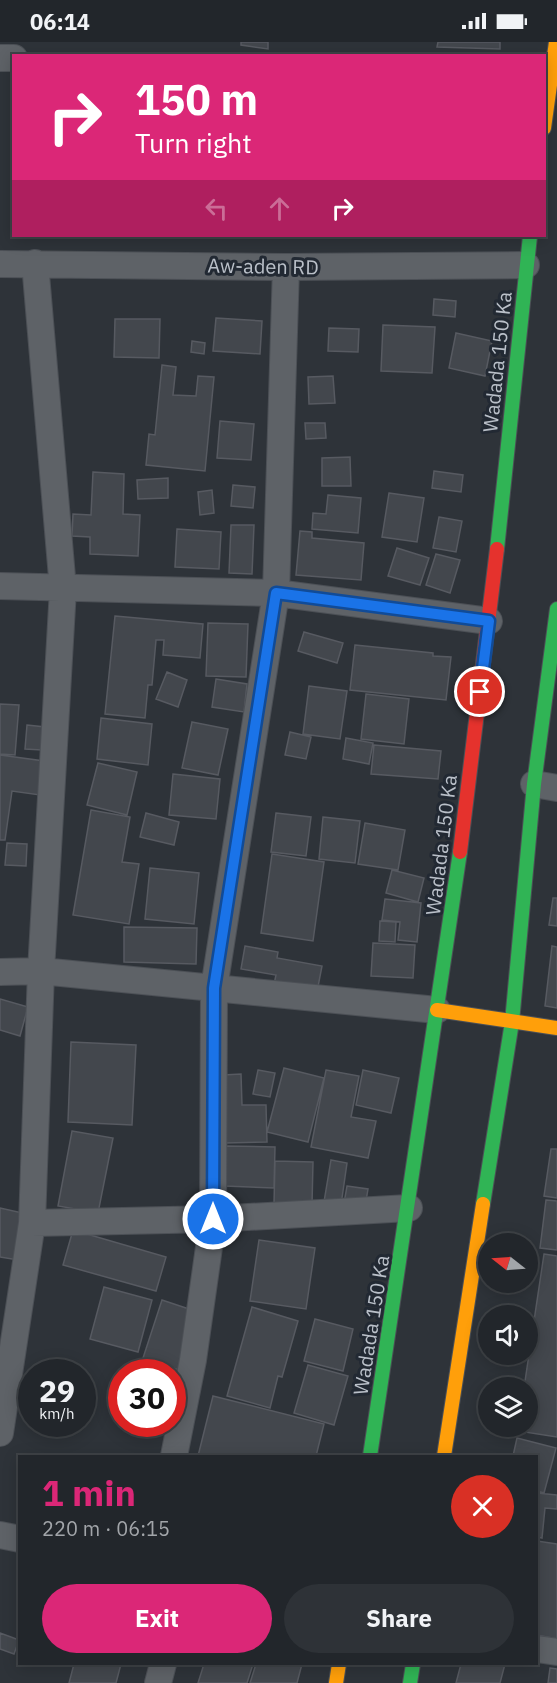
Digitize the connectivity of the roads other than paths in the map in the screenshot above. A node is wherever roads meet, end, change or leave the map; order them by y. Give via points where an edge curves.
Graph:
1 (551, 56) edge
2 (546, 107) edge
3 (530, 237) edge
4 (35, 263) junction
5 (0, 264) edge
6 (526, 266) junction
7 (286, 267) junction
8 (0, 586) edge
9 (63, 589) junction
10 (276, 593) junction
11 (557, 609) edge
12 (489, 621) junction
13 (553, 668) edge
14 (546, 786) edge
15 (41, 971) junction
16 (0, 972) edge
17 (214, 988) junction
18 (437, 1010) junction
19 (512, 1022) junction
20 (557, 1028) edge
21 (409, 1208) junction
22 (213, 1219) junction
23 (32, 1223) junction
24 (0, 1433) edge
25 (174, 1455) edge
26 (370, 1455) edge
27 (444, 1455) edge
28 (0, 1535) edge
29 (18, 1539) edge
30 (538, 1649) edge
31 (557, 1652) edge
32 (163, 1665) edge
33 (339, 1665) edge
34 (412, 1665) edge
35 (158, 1683) edge
36 (336, 1683) edge
37 (410, 1683) edge

1 - 2 street
3 - 6 street, Wadada 150 Ka
4 - 5 street, Aw-aden RD
4 - 7 street, Aw-aden RD
4 - 9 street
6 - 7 street, Aw-aden RD
6 - 12 street, Wadada 150 Ka
7 - 10 street
8 - 9 street
9 - 10 street
9 - 15 street
10 - 12 street
10 - 17 street
11 - 13 street
12 - 18 street, Wadada 150 Ka
13 - 14 street
14 - 19 street
15 - 16 street
15 - 17 street
15 - 23 street
17 - 18 street
17 - 22 street
18 - 19 street
18 - 21 street, Wadada 150 Ka
19 - 20 street
19 - 27 street
21 - 22 street
21 - 26 street, Wadada 150 Ka
22 - 23 street
22 - 25 street via 193,1360
23 - 24 street
28 - 29 street
30 - 31 street
32 - 35 street
33 - 36 street
34 - 37 street

